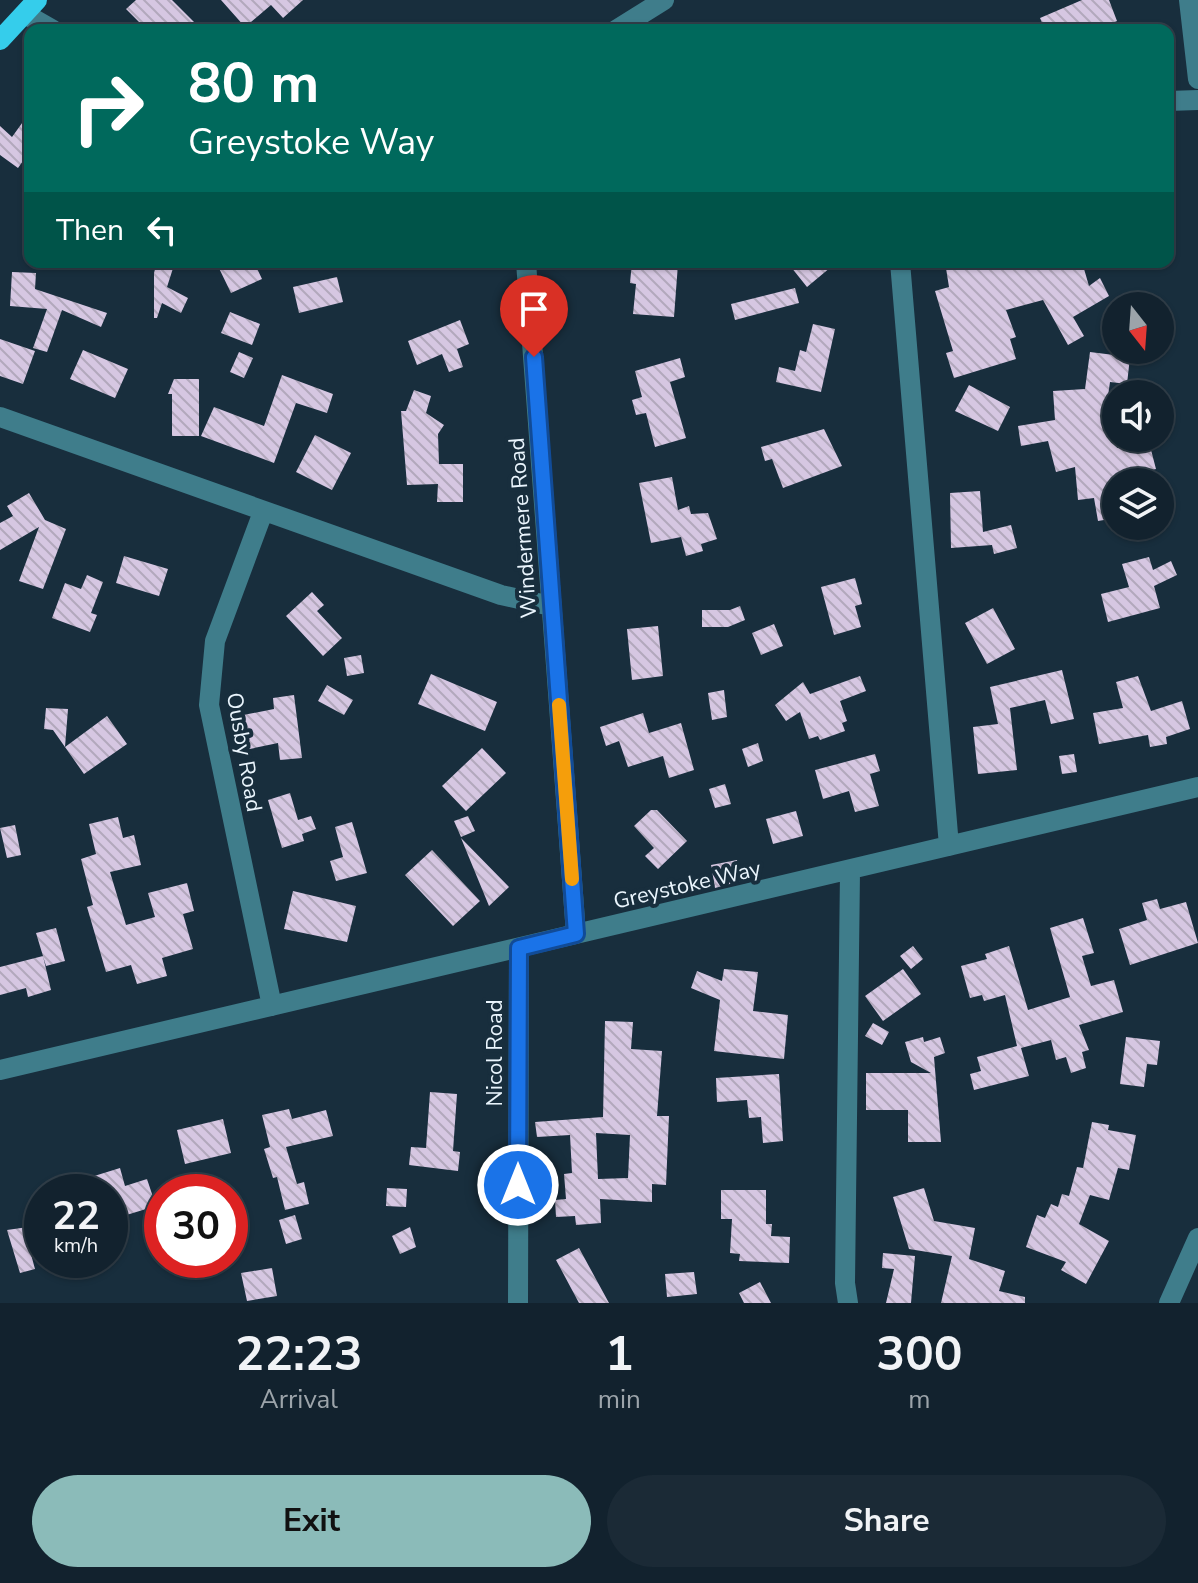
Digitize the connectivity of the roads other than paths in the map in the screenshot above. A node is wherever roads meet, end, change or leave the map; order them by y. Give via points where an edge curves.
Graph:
1 (664, 0) edge
2 (1189, 0) edge
3 (31, 7) edge
4 (47, 24) edge
5 (626, 24) edge
6 (0, 40) edge
7 (1198, 79) edge
8 (1198, 100) edge
9 (1174, 101) edge
10 (526, 268) edge
11 (901, 268) edge
12 (0, 417) edge
13 (263, 512) junction
14 (551, 606) junction
15 (1198, 787) edge
16 (949, 846) junction
17 (850, 872) junction
18 (576, 934) junction
19 (519, 948) junction
20 (272, 1006) junction
21 (0, 1070) edge
22 (1198, 1238) edge
23 (518, 1303) edge
24 (848, 1303) edge
25 (1169, 1303) edge

1 - 5 street
2 - 7 street
3 - 4 street
3 - 6 main road
8 - 9 street
10 - 14 street, Windermere Road
11 - 16 street
12 - 13 street
13 - 14 street via 501,595
13 - 20 street, Ousby Road via 215,641 209,705
14 - 18 street, Windermere Road
15 - 16 street, Greystoke Way
16 - 17 street, Greystoke Way
17 - 18 street, Greystoke Way
17 - 24 street
18 - 19 street, Greystoke Way
19 - 20 street, Greystoke Way
19 - 23 street, Nicol Road
20 - 21 street, Greystoke Way
22 - 25 street

